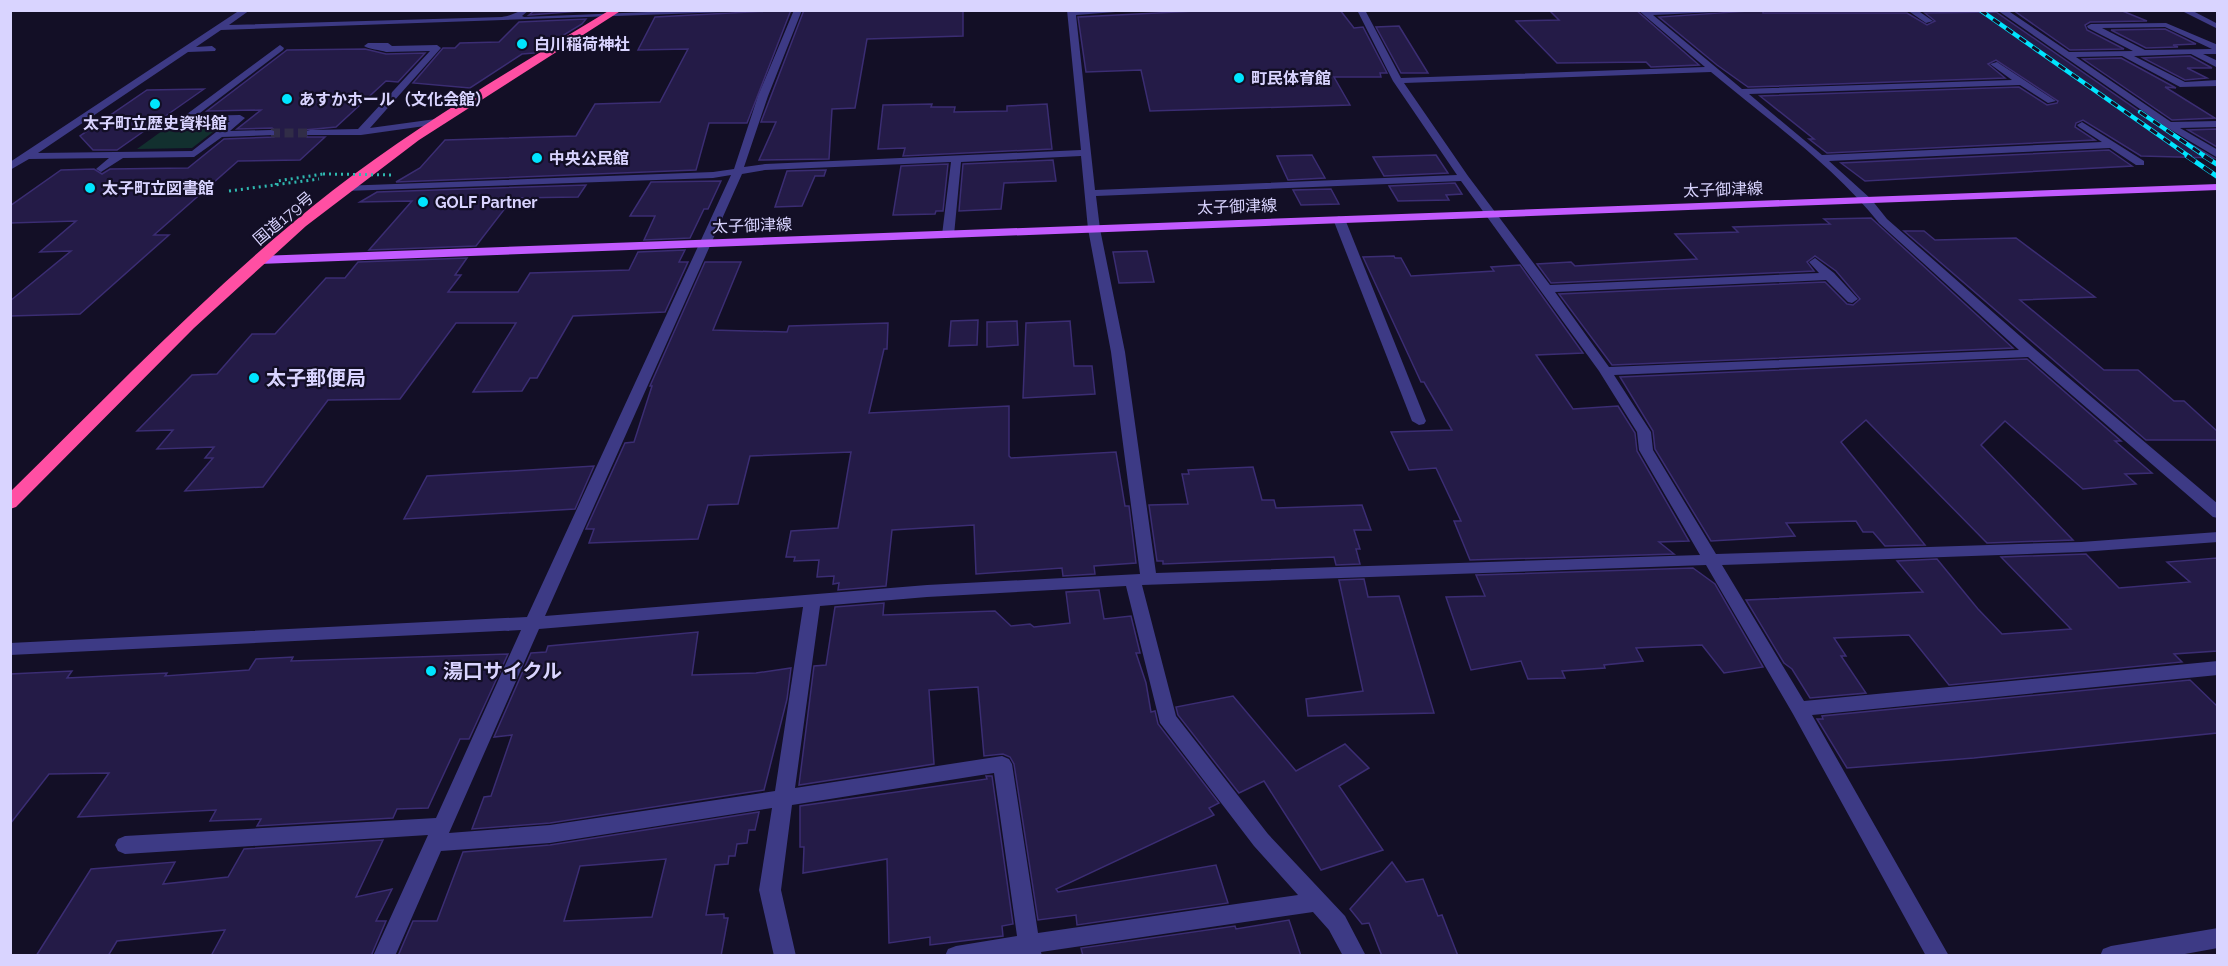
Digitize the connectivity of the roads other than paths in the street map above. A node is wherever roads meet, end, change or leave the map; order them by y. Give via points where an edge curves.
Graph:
1 (246, 10) edge
2 (525, 10) edge
3 (779, 10) edge
4 (798, 10) edge
5 (1138, 10) edge
6 (1361, 10) edge
7 (1757, 10) edge
8 (1911, 10) edge
9 (2001, 10) edge
10 (2184, 10) edge
11 (1071, 12) edge
12 (1644, 12) edge
13 (613, 14) edge
14 (515, 18) junction
15 (1929, 21) dead end
16 (2217, 27) edge
17 (218, 28) junction
18 (368, 46) dead end
19 (280, 48) dead end
20 (212, 49) dead end
21 (2217, 49) edge
22 (185, 50) junction
23 (2192, 51) junction
24 (2123, 53) junction
25 (2144, 53) junction
26 (2068, 55) junction
27 (1994, 64) dead end
28 (2217, 65) edge
29 (1711, 69) junction
30 (1398, 81) junction
31 (2022, 82) junction
32 (2217, 83) edge
33 (1739, 92) junction
34 (2051, 101) dead end
35 (443, 121) junction
36 (2217, 124) edge
37 (2082, 125) dead end
38 (2169, 125) junction
39 (361, 132) junction
40 (271, 133) tunnel mouth
41 (310, 133) tunnel mouth
42 (220, 134) junction
43 (2111, 145) junction
44 (1087, 153) junction
45 (120, 155) junction
46 (2217, 155) edge
47 (27, 156) junction
48 (1819, 158) junction
49 (956, 159) junction
50 (2140, 163) dead end
51 (10, 167) edge
52 (101, 169) dead end
53 (738, 171) junction
54 (1464, 178) junction
55 (2217, 187) edge
56 (345, 188) junction
57 (1092, 193) junction
58 (1867, 201) junction
59 (1490, 214) junction
60 (1339, 219) junction
61 (1094, 229) junction
62 (948, 235) junction
63 (704, 243) junction
64 (259, 260) junction
65 (1815, 262) dead end
66 (1830, 276) junction
67 (1547, 289) junction
68 (1852, 299) dead end
69 (2031, 354) junction
70 (1605, 370) junction
71 (1419, 421) dead end
72 (10, 503) edge
73 (2217, 513) edge
74 (2217, 537) edge
75 (1711, 560) junction
76 (1141, 580) junction
77 (812, 601) junction
78 (535, 623) junction
79 (10, 649) edge
80 (2217, 668) edge
81 (1799, 709) junction
82 (783, 797) junction
83 (439, 835) junction
84 (125, 845) dead end
85 (1317, 902) junction
86 (2217, 938) edge
87 (1030, 950) edge
88 (384, 956) edge
89 (785, 956) edge
90 (956, 956) edge
91 (1355, 956) edge
92 (1938, 956) edge
93 (2111, 956) edge

1 - 17 street
2 - 14 street
3 - 13 street
4 - 53 street
5 - 11 street
6 - 30 street
7 - 12 street
8 - 15 street
9 - 26 street
10 - 16 street
11 - 44 street
12 - 29 street
13 - 14 street
13 - 35 highway, 国道179号
14 - 17 street
17 - 22 street
18 - 39 street via 437,48
19 - 42 street via 186,119 240,118
20 - 22 street
21 - 23 street
21 - 25 street via 2166,25 2091,26
22 - 47 street
23 - 25 street
23 - 28 street
24 - 25 street
24 - 26 street
24 - 32 street via 2182,85
26 - 38 street
27 - 31 street
29 - 30 street
29 - 33 street
30 - 54 street
31 - 33 street
31 - 34 street
33 - 48 street
35 - 39 street
35 - 56 highway, 国道179号
36 - 38 street
37 - 43 street
38 - 46 street
39 - 41 street
40 - 42 street
42 - 45 street via 194,154
43 - 48 street
43 - 50 street
44 - 49 street
44 - 57 street
45 - 47 street
45 - 52 street
47 - 51 street
48 - 58 street
49 - 53 street
49 - 62 street
53 - 56 street via 545,183
53 - 63 street
54 - 57 street
54 - 59 street
55 - 58 main road, 太子御津線
56 - 64 highway, 国道179号
57 - 61 street
58 - 59 main road, 太子御津線
58 - 69 street via 1883,221
59 - 60 main road, 太子御津線
59 - 67 street
60 - 61 main road, 太子御津線
60 - 71 street
61 - 62 main road, 太子御津線
61 - 76 street via 1118,352
62 - 63 main road, 太子御津線
63 - 64 main road, 太子御津線
63 - 78 street
64 - 72 highway, 国道179号
65 - 66 street
66 - 67 street
66 - 68 street
67 - 70 street
69 - 70 street
69 - 73 street
70 - 75 street via 1644,432 1646,450
74 - 75 street via 2081,547
75 - 76 street
75 - 81 street
76 - 77 street
76 - 85 street via 1167,718 1261,840
77 - 78 street
77 - 82 street
78 - 79 street
78 - 83 street
80 - 81 street
81 - 92 street
82 - 83 street via 550,834
82 - 87 street via 1002,764
82 - 89 street via 770,890
83 - 84 street
83 - 88 street
85 - 87 street
85 - 91 street via 1337,923
86 - 93 street
87 - 90 street

